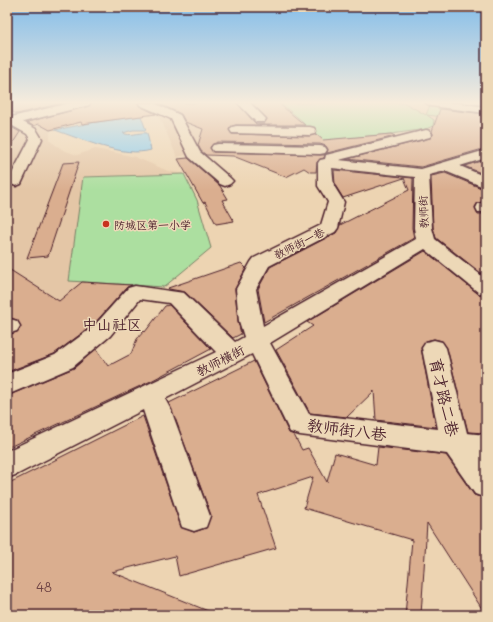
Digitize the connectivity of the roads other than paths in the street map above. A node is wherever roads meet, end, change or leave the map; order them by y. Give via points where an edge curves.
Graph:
1 (32, 132) edge
2 (183, 132) edge
3 (247, 132) edge
4 (426, 134) dead end
5 (220, 143) dead end
6 (317, 145) junction
7 (486, 154) edge
8 (446, 166) junction
9 (422, 173) junction
10 (16, 180) dead end
11 (225, 181) dead end
12 (486, 183) edge
13 (426, 241) junction
14 (481, 280) edge
15 (257, 341) junction
16 (434, 348) dead end
17 (233, 354) junction
18 (7, 385) edge
19 (148, 396) junction
20 (455, 443) junction
21 (486, 447) edge
22 (7, 465) edge
23 (486, 484) edge
24 (194, 516) dead end

1 - 10 street via 36,140
2 - 11 street via 194,154
3 - 6 street
4 - 6 street
5 - 6 street
6 - 9 street
6 - 15 street, 教师街一巷 via 326,186 336,202 329,228 261,262 246,289 250,321
7 - 8 street
8 - 9 street
8 - 12 street
9 - 13 street, 教师街 via 423,228
13 - 14 street, 教师街
13 - 15 street, 教师横街
15 - 17 street, 教师横街
15 - 20 street, 教师街八巷 via 300,424
16 - 20 street, 育才路二巷
17 - 18 street via 176,298 135,292 102,331 64,361
17 - 19 street, 教师横街
19 - 22 street, 教师横街
19 - 24 street via 157,410
20 - 21 street, 教师街八巷
20 - 23 street, 育才路二巷

